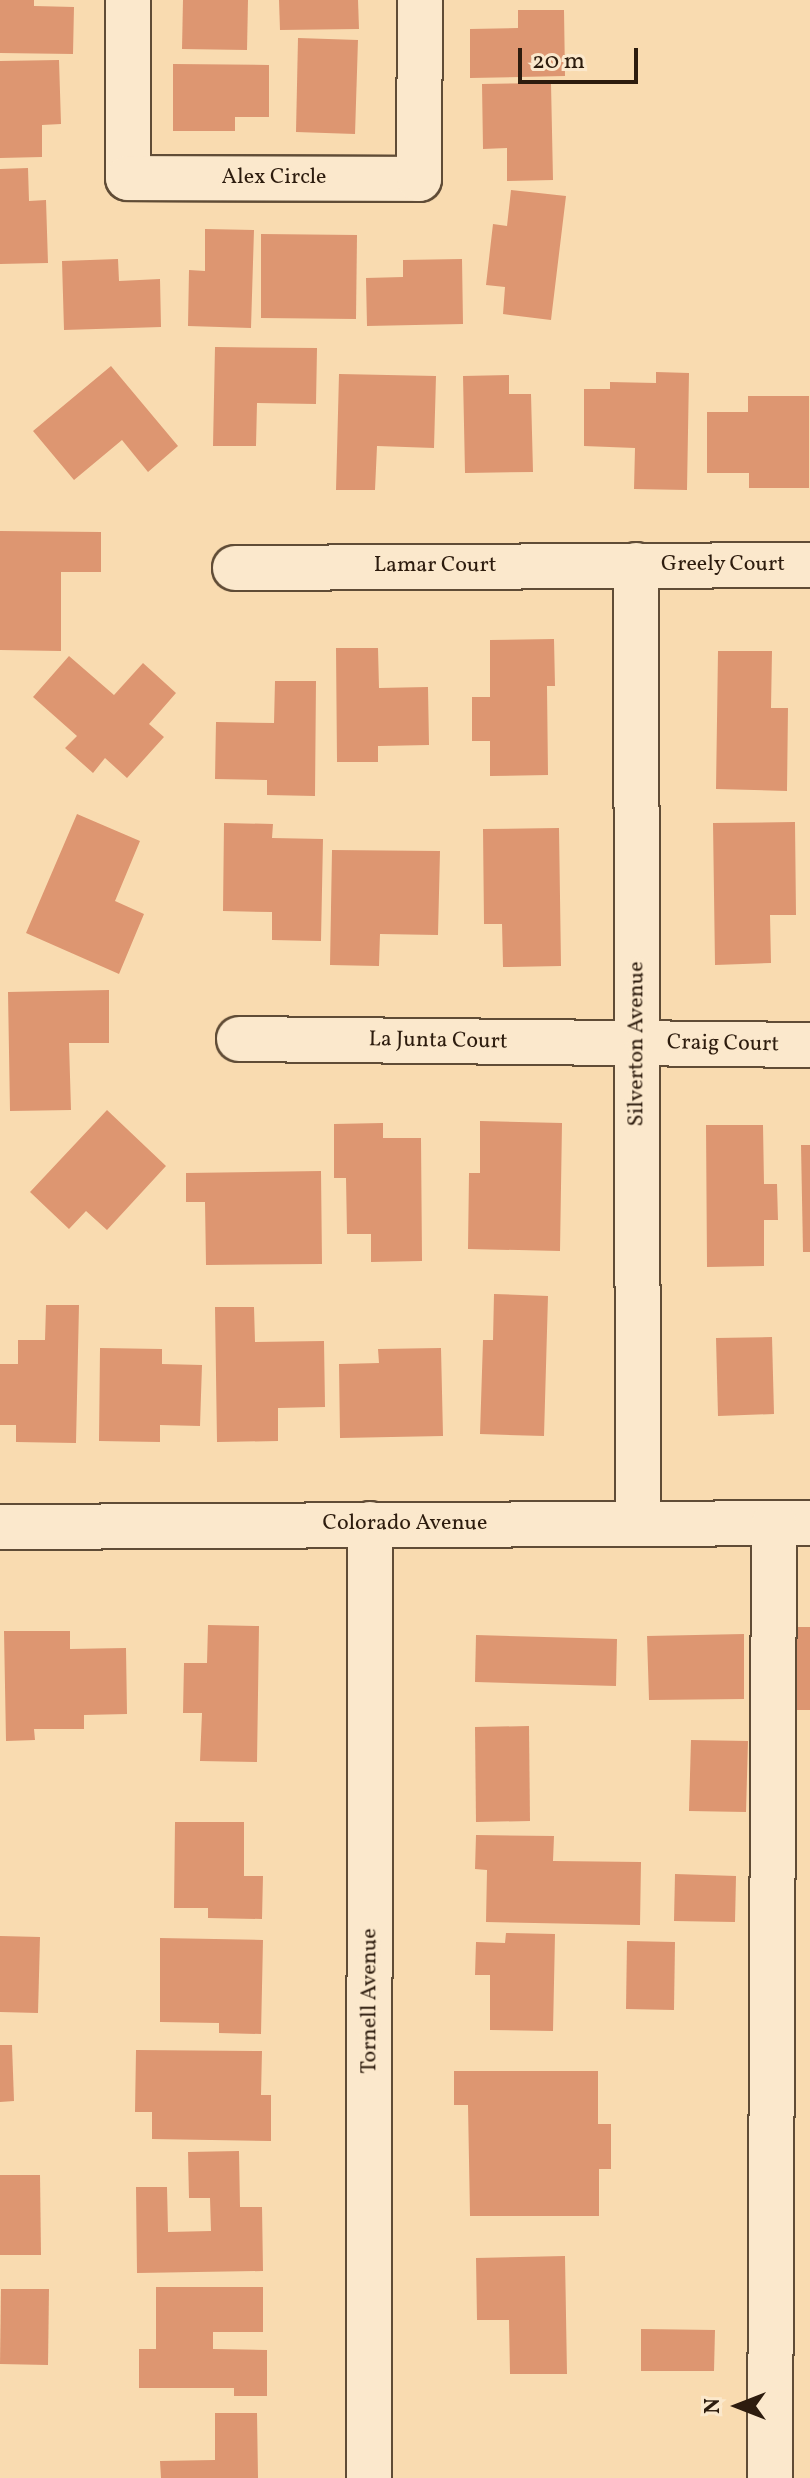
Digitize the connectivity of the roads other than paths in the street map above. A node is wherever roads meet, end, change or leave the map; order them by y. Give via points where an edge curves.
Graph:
1 (128, 0) edge
2 (420, 0) edge
3 (636, 565) junction
4 (810, 565) edge
5 (235, 568) dead end
6 (239, 1039) dead end
7 (637, 1043) junction
8 (810, 1045) edge
9 (638, 1523) junction
10 (792, 1523) edge
11 (370, 1524) junction
12 (0, 1527) edge
13 (369, 2478) edge
14 (770, 2478) edge

1 - 2 street, Alex Circle via 128,178 404,179 419,179
3 - 4 street, Greely Court
3 - 5 street, Lamar Court
3 - 7 street, Silverton Avenue
6 - 7 street, La Junta Court
7 - 8 street, Craig Court
7 - 9 street, Silverton Avenue
9 - 10 street, Colorado Avenue
9 - 11 street, Colorado Avenue
10 - 14 street
11 - 12 street, Colorado Avenue
11 - 13 street, Tornell Avenue

